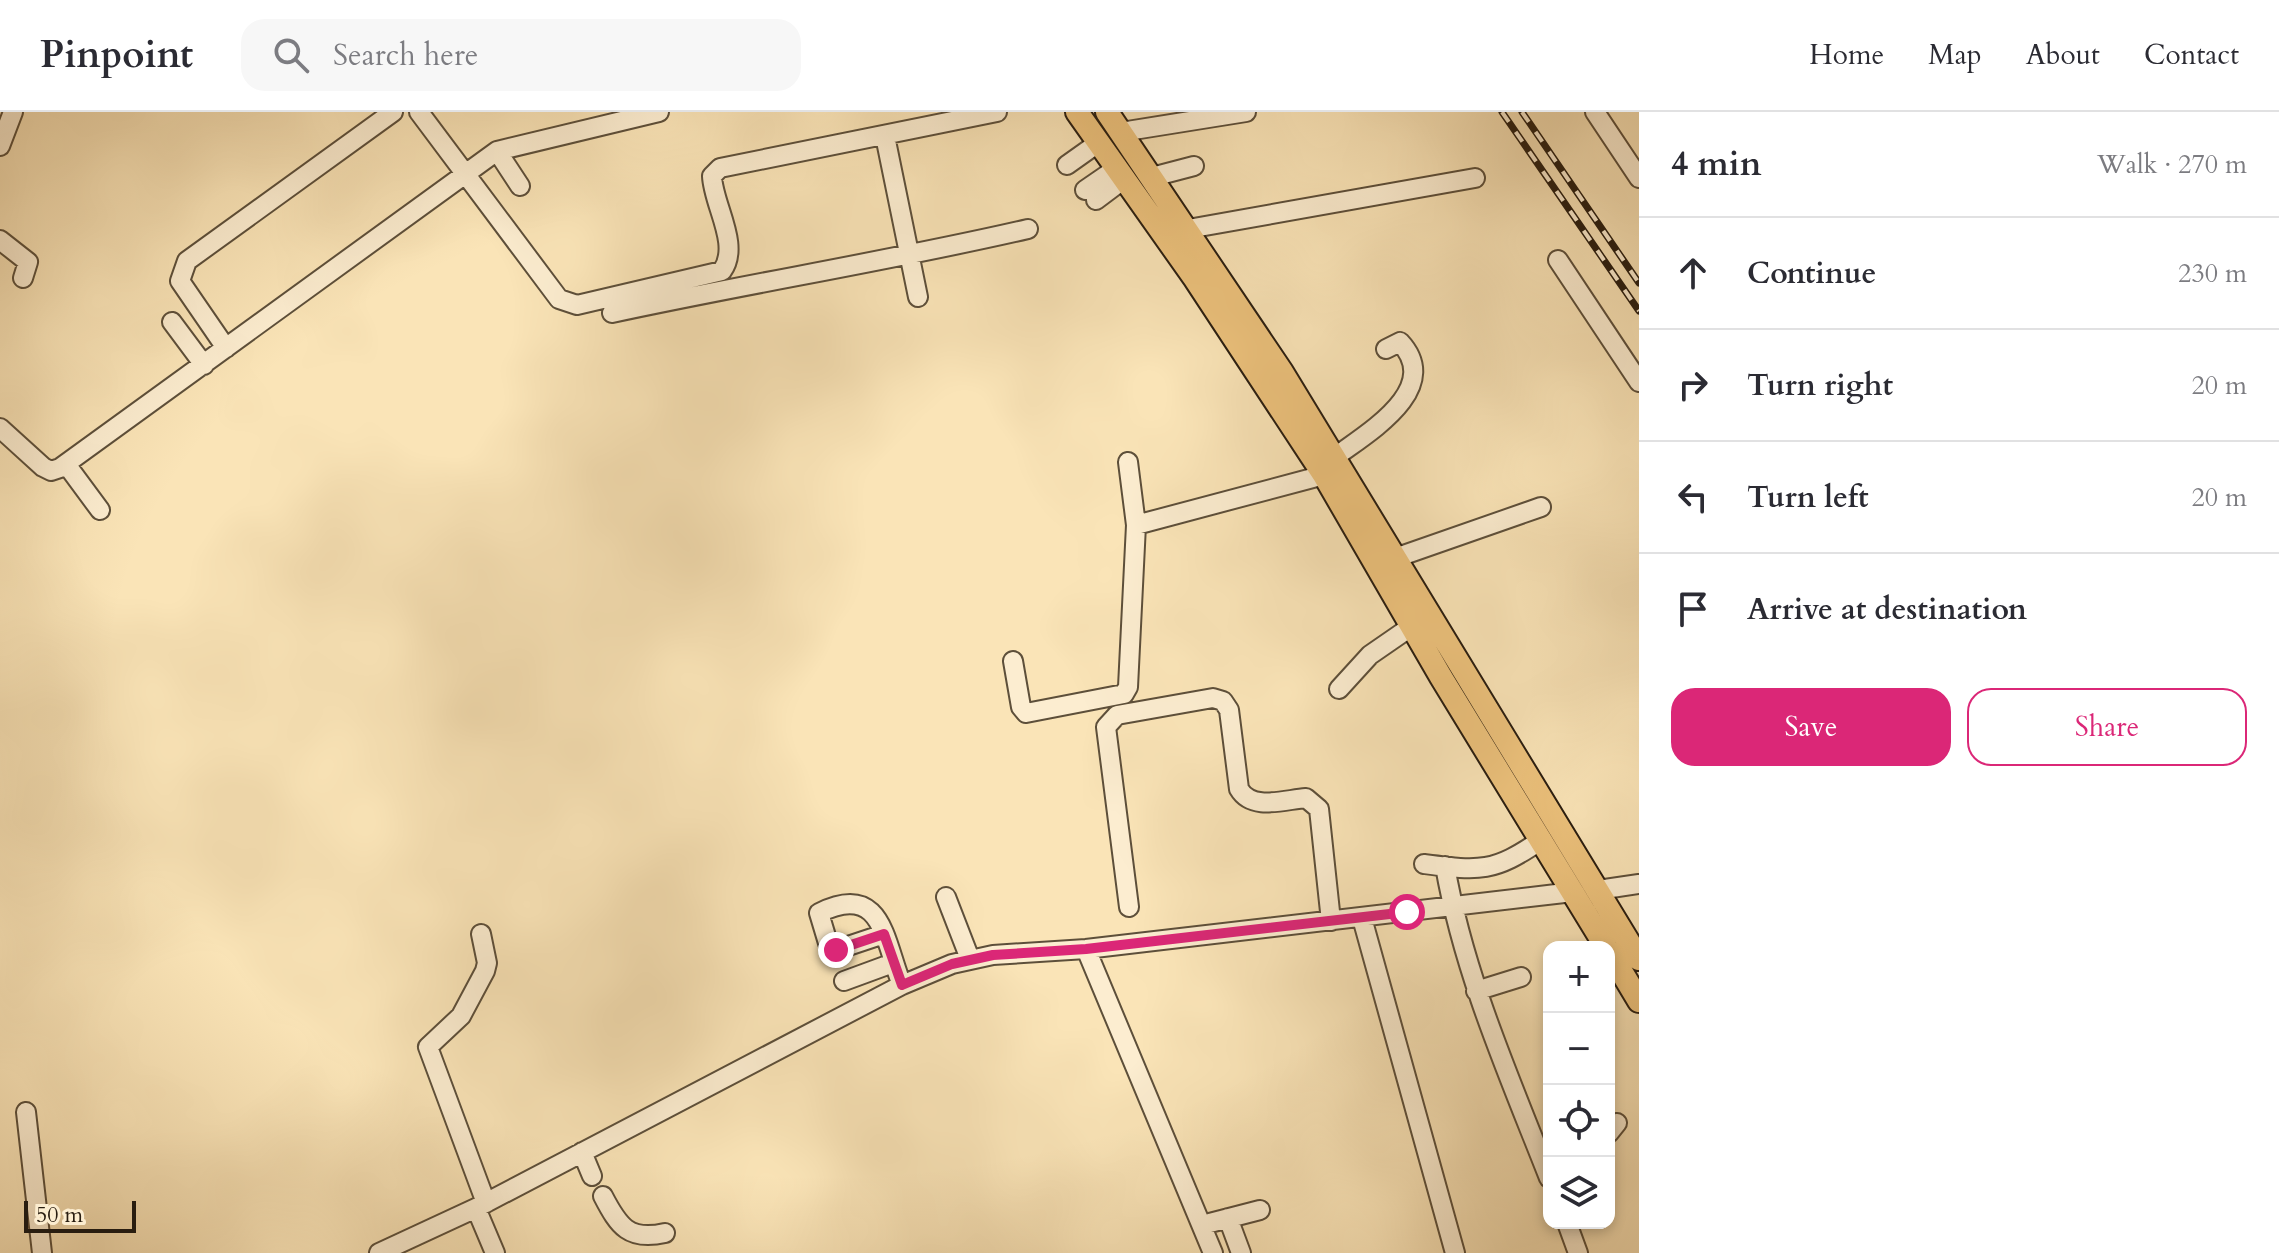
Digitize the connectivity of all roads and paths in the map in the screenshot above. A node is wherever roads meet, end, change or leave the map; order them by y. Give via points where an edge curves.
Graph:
1 (13, 112) edge
2 (393, 112) edge
3 (419, 112) edge
4 (659, 112) edge
5 (997, 112) edge
6 (1077, 112) edge
7 (1107, 112) edge
8 (1246, 112) edge
9 (1595, 112) edge
10 (1121, 132) junction
11 (885, 136) junction
12 (1098, 143) junction
13 (0, 146) edge
14 (497, 151) junction
15 (1067, 165) dead end
16 (1194, 166) dead end
17 (464, 174) junction
18 (1120, 174) junction
19 (1152, 177) junction
20 (1475, 178) dead end
21 (1639, 178) edge
22 (520, 186) dead end
23 (1091, 195) dead end
24 (1028, 229) dead end
25 (1188, 229) junction
26 (0, 240) edge
27 (910, 256) junction
28 (1558, 260) dead end
29 (23, 278) dead end
30 (918, 297) dead end
31 (612, 313) dead end
32 (172, 322) dead end
33 (226, 348) junction
34 (1386, 349) dead end
35 (204, 365) junction
36 (1639, 382) edge
37 (0, 428) edge
38 (1128, 462) dead end
39 (66, 464) junction
40 (1329, 466) junction
41 (1541, 507) dead end
42 (100, 510) dead end
43 (1136, 525) junction
44 (1395, 558) junction
45 (1412, 626) junction
46 (1013, 661) dead end
47 (1339, 689) dead end
48 (1541, 840) junction
49 (1424, 864) dead end
50 (1445, 866) junction
51 (1639, 884) edge
52 (1598, 890) junction
53 (1573, 892) junction
54 (946, 897) dead end
55 (1452, 906) junction
56 (1129, 907) dead end
57 (1362, 918) junction
58 (1331, 921) junction
59 (481, 934) dead end
60 (884, 934) dead end
61 (1603, 941) edge
62 (1086, 949) junction
63 (1638, 955) edge
64 (970, 959) junction
65 (1615, 961) edge
66 (893, 963) junction
67 (1521, 977) dead end
68 (844, 981) dead end
69 (902, 985) junction
70 (1476, 991) junction
71 (1639, 1001) edge
72 (26, 1112) dead end
73 (582, 1152) junction
74 (1543, 1159) edge
75 (592, 1176) dead end
76 (603, 1196) dead end
77 (481, 1205) junction
78 (1260, 1210) dead end
79 (1228, 1218) junction
80 (1202, 1225) junction
81 (1569, 1229) edge
82 (665, 1233) dead end
83 (389, 1251) edge
84 (42, 1253) edge
85 (495, 1253) edge
86 (1213, 1253) edge
87 (1241, 1253) edge
88 (1455, 1253) edge
89 (1578, 1253) edge

1 - 13 street
2 - 33 street via 187,261 180,281
3 - 17 street
4 - 14 street
5 - 11 street
6 - 12 main road
7 - 10 main road
8 - 10 street
9 - 21 street
10 - 19 main road
11 - 17 street via 720,168 712,176 728,240 729,261 722,271 577,305 559,299
11 - 27 street
12 - 15 street
12 - 18 main road
14 - 17 street
14 - 22 street
16 - 19 street
17 - 33 street
18 - 23 street
18 - 40 main road
19 - 25 main road
20 - 25 street
24 - 27 street
25 - 40 main road
26 - 29 street via 28,262
27 - 30 street
27 - 31 street
28 - 36 street
32 - 35 street
33 - 35 street
34 - 40 street via 1400,342 1408,351 1414,370 1406,398
35 - 39 street
37 - 39 street via 43,467 51,471
38 - 43 street
39 - 42 street
40 - 43 street
40 - 44 main road
40 - 45 main road
41 - 44 street
43 - 46 street via 1124,694 1026,713
44 - 52 main road
45 - 47 street via 1370,655
45 - 48 main road
48 - 50 street via 1500,865 1478,870
48 - 53 main road
49 - 50 street
50 - 55 street
51 - 52 street
52 - 53 main road
52 - 63 main road
53 - 55 street
53 - 61 main road
54 - 64 street
55 - 57 street
55 - 70 street
56 - 58 street via 1106,727 1117,715 1213,698 1229,710 1244,798 1253,803 1306,798 1319,809
57 - 58 street
57 - 88 street
58 - 62 street
59 - 77 street via 485,971 461,1016 428,1047
60 - 66 street
62 - 64 street
62 - 80 street
64 - 69 street
65 - 71 main road
66 - 68 street
66 - 69 street
67 - 70 street
69 - 73 street
70 - 74 street
72 - 84 street
73 - 75 street
73 - 77 street
76 - 82 street via 631,1233 645,1238
77 - 83 street
77 - 85 street
78 - 79 street
79 - 80 street
79 - 87 street
80 - 86 street
81 - 89 street

